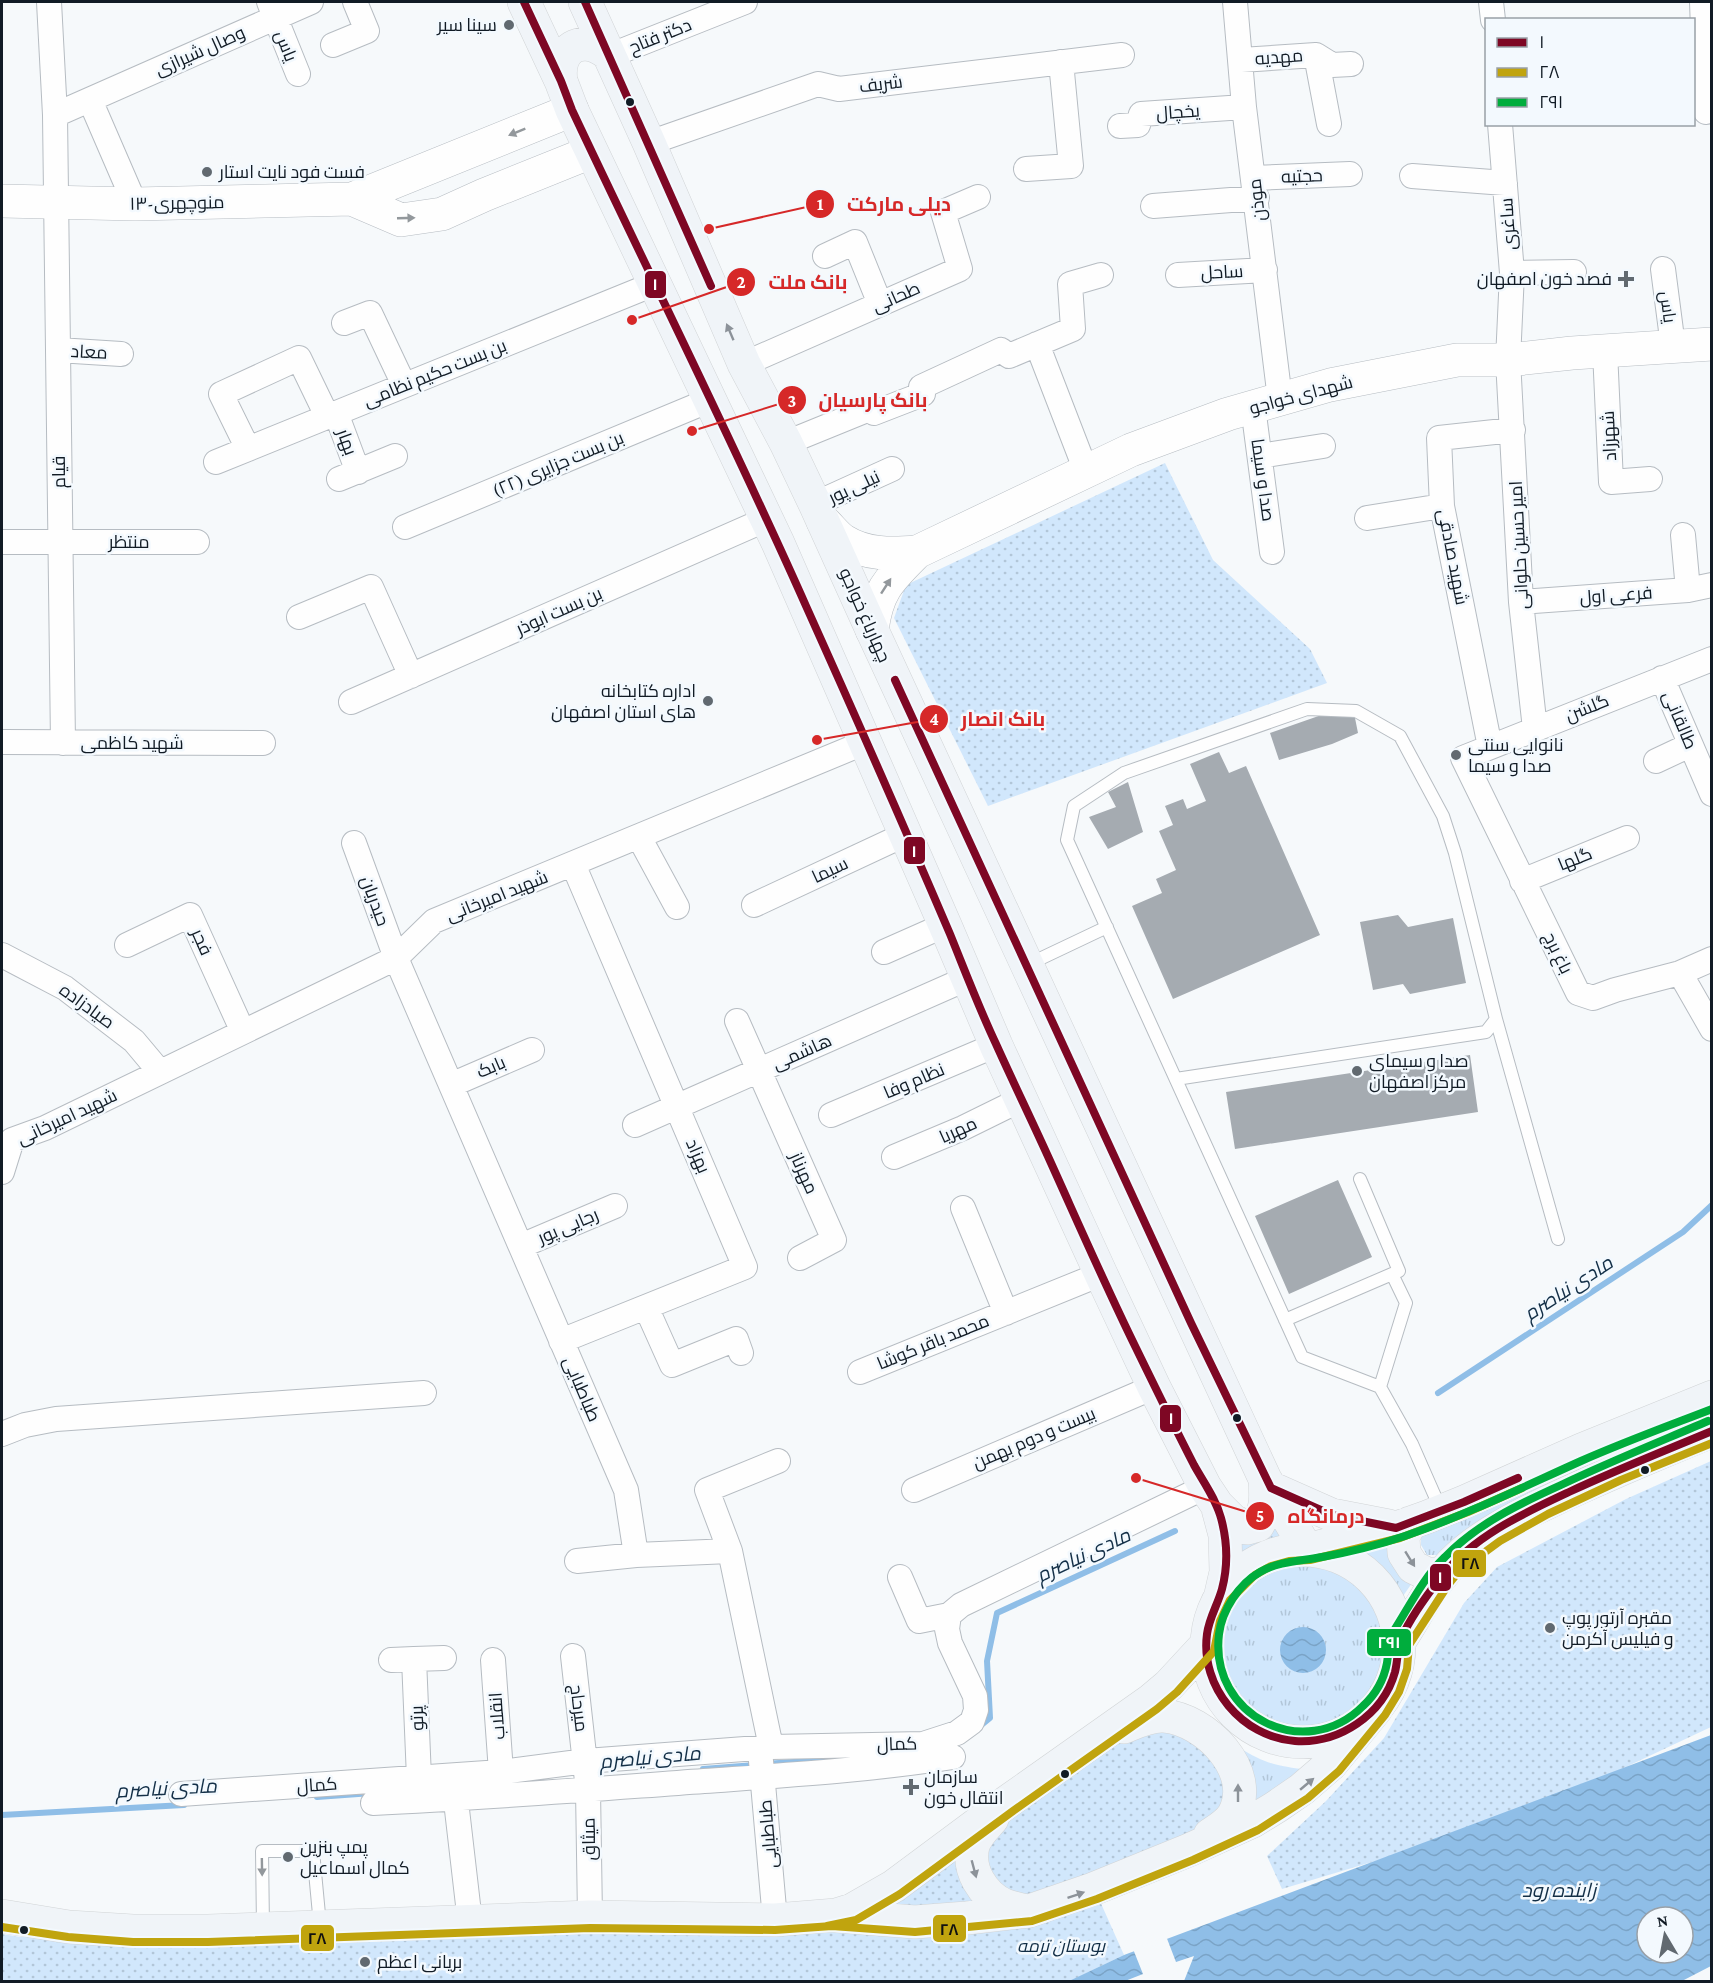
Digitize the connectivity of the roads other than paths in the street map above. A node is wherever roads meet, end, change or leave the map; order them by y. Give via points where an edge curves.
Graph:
1 (49, 2) edge
2 (311, 2) edge
3 (355, 2) edge
4 (524, 2) edge
5 (585, 2) edge
6 (745, 2) edge
7 (1235, 2) edge
8 (1491, 2) edge
9 (1702, 2) edge
10 (272, 10) edge
11 (1492, 18) edge
12 (333, 45) dead end
13 (608, 54) junction
14 (1122, 55) dead end
15 (1316, 55) junction
16 (1241, 60) junction
17 (1060, 62) junction
18 (1351, 64) dead end
19 (298, 74) dead end
20 (566, 95) junction
21 (90, 100) junction
22 (1245, 107) junction
23 (1704, 112) edge
24 (55, 115) junction
25 (1329, 124) dead end
26 (1120, 126) dead end
27 (1500, 126) edge
28 (649, 143) junction
29 (591, 152) junction
30 (1026, 169) dead end
31 (1350, 174) dead end
32 (1412, 176) dead end
33 (1505, 183) junction
34 (1256, 188) junction
35 (978, 197) dead end
36 (352, 199) junction
37 (2, 201) edge
38 (56, 201) junction
39 (135, 204) junction
40 (1153, 206) dead end
41 (825, 256) dead end
42 (1663, 268) dead end
43 (1265, 270) junction
44 (1574, 272) dead end
45 (1512, 273) junction
46 (1101, 275) dead end
47 (1178, 275) dead end
48 (654, 284) junction
49 (880, 304) junction
50 (344, 323) dead end
51 (1037, 344) junction
52 (1712, 344) edge
53 (1673, 346) junction
54 (58, 350) junction
55 (1605, 351) junction
56 (121, 354) dead end
57 (1508, 360) junction
58 (744, 364) junction
59 (404, 385) junction
60 (710, 400) junction
61 (1267, 403) junction
62 (332, 415) junction
63 (1513, 430) junction
64 (786, 443) junction
65 (1323, 446) dead end
66 (248, 449) junction
67 (395, 456) dead end
68 (1260, 456) junction
69 (216, 462) dead end
70 (892, 469) dead end
71 (1086, 471) junction
72 (1650, 479) dead end
73 (1442, 506) junction
74 (819, 513) junction
75 (1367, 518) dead end
76 (405, 527) dead end
77 (772, 531) junction
78 (1683, 535) dead end
79 (60, 542) junction
80 (197, 542) dead end
81 (2, 543) edge
82 (917, 552) junction
83 (1272, 552) dead end
84 (1712, 585) edge
85 (1688, 590) junction
86 (1521, 602) junction
87 (299, 617) dead end
88 (872, 630) junction
89 (825, 649) junction
90 (1712, 659) edge
91 (411, 676) junction
92 (1662, 678) junction
93 (351, 702) dead end
94 (1534, 729) junction
95 (2, 742) edge
96 (866, 742) junction
97 (63, 743) junction
98 (263, 743) dead end
99 (1690, 745) junction
100 (1490, 747) junction
101 (1463, 758) joint
102 (1656, 761) dead end
103 (1712, 794) edge
104 (906, 834) junction
105 (639, 837) junction
106 (1627, 838) dead end
107 (354, 843) dead end
108 (573, 864) junction
109 (1522, 881) junction
110 (754, 905) dead end
111 (676, 907) dead end
112 (945, 925) junction
113 (1107, 927) junction
114 (127, 945) dead end
115 (884, 952) dead end
116 (2, 955) edge
117 (396, 958) junction
118 (1712, 959) edge
119 (1027, 965) junction
120 (1680, 973) junction
121 (968, 978) junction
122 (1496, 1019) junction
123 (737, 1021) dead end
124 (1712, 1029) edge
125 (243, 1032) junction
126 (996, 1045) junction
127 (532, 1050) dead end
128 (759, 1071) junction
129 (160, 1072) junction
130 (1176, 1078) junction
131 (451, 1085) junction
132 (1022, 1099) junction
133 (677, 1107) junction
134 (831, 1115) dead end
135 (635, 1125) dead end
136 (7, 1137) edge
137 (894, 1157) dead end
138 (2, 1172) edge
139 (1360, 1179) dead end
140 (615, 1206) dead end
141 (963, 1208) dead end
142 (1558, 1239) dead end
143 (521, 1246) junction
144 (800, 1258) dead end
145 (1101, 1274) junction
146 (1392, 1274) junction
147 (646, 1307) junction
148 (1006, 1313) junction
149 (1285, 1320) junction
150 (561, 1341) junction
151 (741, 1353) dead end
152 (860, 1372) dead end
153 (1155, 1387) junction
154 (1380, 1387) junction
155 (424, 1393) dead end
156 (1712, 1397) edge
157 (1712, 1431) edge
158 (2, 1434) edge
159 (778, 1461) dead end
160 (1268, 1483) junction
161 (914, 1490) dead end
162 (1211, 1496) junction
163 (1441, 1511) junction
164 (1403, 1525) junction
165 (1307, 1550) junction
166 (730, 1551) junction
167 (636, 1555) junction
168 (577, 1561) dead end
169 (1443, 1574) junction
170 (900, 1577) dead end
171 (1221, 1594) junction
172 (948, 1615) junction
173 (1399, 1642) junction
174 (1206, 1645) junction
175 (573, 1656) dead end
176 (444, 1658) dead end
177 (493, 1660) dead end
178 (1376, 1709) junction
179 (1103, 1734) junction
180 (766, 1747) junction
181 (953, 1756) dead end
182 (586, 1761) junction
183 (501, 1772) junction
184 (453, 1776) junction
185 (762, 1776) junction
186 (419, 1778) junction
187 (588, 1790) junction
188 (181, 1794) dead end
189 (456, 1799) junction
190 (1007, 1802) junction
191 (373, 1803) dead end
192 (1189, 1850) junction
193 (1029, 1911) junction
194 (2, 1916) edge
195 (832, 1916) junction
196 (590, 1917) junction
197 (775, 1920) junction
198 (470, 1922) junction
199 (320, 1926) junction
200 (263, 1929) junction

1 - 24 street
2 - 10 street, وصال شیرازی
3 - 12 street via 367,31
4 - 20 main road
5 - 13 main road, چهارباغ خواجو
6 - 13 street, دکتر فتاح
7 - 16 street, موذن
8 - 11 street
9 - 23 street
10 - 19 street, یاس
10 - 21 street, وصال شیرازی
13 - 20 main road via 597,45 572,47 559,68
13 - 28 main road, چهارباغ خواجو
14 - 17 street, شریف
15 - 16 street, مهدیه
15 - 18 street, مهدیه via 1332,65
15 - 25 street
16 - 22 street, موذن
17 - 28 street, شریف via 839,89 818,84
17 - 30 street via 1071,166
20 - 29 main road
20 -> 36 main road
21 - 24 street, وصال شیرازی
21 - 39 street
22 - 26 street, یخچال via 1141,114 1138,125
22 - 34 street, موذن
24 - 38 street
27 - 33 street, ساغری
58 -> 28 main road, چهارباغ خواجو
36 -> 29 main road via 400,220 442,214
29 - 48 main road
31 - 34 street, حجتیه
32 - 33 street
33 - 45 street, ساغری
34 - 40 street
34 - 43 street, موذن
35 - 49 street, طحانی via 943,212 960,269
36 - 39 main road, ۱۳-منوچهری
37 - 38 main road, ۱۳-منوچهری
38 - 39 main road, ۱۳-منوچهری
38 - 54 street, قیام
41 - 49 street via 855,242
42 - 53 street, یاس
43 - 47 street, ساحل
43 - 61 street, موذن
44 - 45 street
45 - 57 street, ساغری
46 - 51 street via 1070,284 1072,329
48 - 59 street, بن بست حکیم نظامی
48 - 60 main road
49 - 58 street, طحانی
50 - 59 street via 370,312
51 - 64 street via 1008,356 1001,350 921,387 923,394 874,413 872,408
51 - 71 street
52 - 53 main road, شهدای خواجو
53 - 55 main road, شهدای خواجو
54 - 56 street, معاد
54 - 79 street, قیام
55 - 57 main road, شهدای خواجو
55 - 72 street, شهرزاد via 1611,482
57 - 61 main road, شهدای خواجو via 1457,360 1330,385
57 - 63 street, امیر حسین حلوانی
58 - 64 main road, چهارباغ خواجو
59 - 62 street, بن بست حکیم نظامی
60 - 76 street, بن بست جزایری (۲۲)
60 - 77 main road
61 - 68 street, صدا و سیما
61 - 71 main road, شهدای خواجو via 1131,450
62 - 66 street, بن بست حکیم نظامی
62 - 66 street, بهار via 299,358 221,394
62 - 67 street, بهار via 349,475
63 - 73 street, شهید صادقی via 1439,438
63 - 86 street, امیر حسین حلوانی
64 - 74 main road, چهارباغ خواجو
65 - 68 street
66 - 69 street, بن بست حکیم نظامی
68 - 83 street, صدا و سیما
70 - 74 street, نیلی پور
71 - 82 main road, شهدای خواجو
73 - 75 street
73 - 100 street, شهید صادقی
74 - 77 main road
74 - 82 main road via 842,540 862,549 887,554
74 - 88 main road, چهارباغ خواجو
77 - 89 main road
77 - 91 street, بن بست ابوذر
78 - 85 street
79 - 80 street, منتظر
79 - 81 street, منتظر
79 - 97 street, قیام
88 -> 82 main road via 881,593
84 - 85 street, فرعی اول
85 - 86 street, فرعی اول
86 - 94 street, امیر حسین حلوانی
87 - 91 street via 371,587
88 - 89 main road via 866,644 855,652 839,655
88 - 119 main road, چهارباغ خواجو
89 - 96 main road
90 - 92 street, گلشن
91 - 93 street, بن بست ابوذر
92 - 94 street, گلشن
92 - 99 street, طالقانی
94 - 100 street, گلشن
95 - 97 street, شهید کاظمی
96 - 104 main road
96 - 105 street, شهید امیرخانی
97 - 98 street, شهید کاظمی
99 - 102 street
99 - 103 street, طالقانی
100 - 101 street, گلشن
101 - 109 street, باغ برج
104 - 110 street, سیما
104 - 112 main road
105 - 108 street, شهید امیرخانی
105 - 111 street
106 - 109 street, گلها
107 - 117 street, حیدریان
108 - 117 street, شهید امیرخانی via 435,921
108 - 133 street, بهزاد
109 - 120 street, باغ برج via 1578,993 1593,998
112 - 115 street
112 - 121 main road
113 - 119 lane
113 - 122 lane via 1067,840 1074,806 1124,773 1307,709 1356,711 1400,736 1443,816
113 - 130 lane
114 - 125 street, فجر via 190,915
116 - 129 street, صیادزاده via 65,988 134,1041
117 - 125 street, شهید امیرخانی
117 - 131 street, طباطبایی
118 - 120 street, باغ برج
119 - 160 main road, چهارباغ خواجو
120 - 124 street
121 - 126 main road
121 - 128 street, هاشمی
122 - 130 lane via 1486,1032
122 - 142 lane
123 - 128 street
125 - 129 street, شهید امیرخانی
126 - 132 main road
126 - 134 street, نظام وفا
127 - 131 street, بابک
128 - 133 street, هاشمی
128 - 144 street, مهرناز via 834,1240
129 - 136 street, شهید امیرخانی via 45,1128
130 - 149 lane
131 - 143 street, طباطبایی
132 - 137 street, مهریا
132 - 145 main road
133 - 135 street, هاشمی
133 - 147 street, بهزاد via 745,1267
136 - 138 street, شهید امیرخانی
139 - 146 lane via 1399,1271
140 - 143 street, رجایی پور
141 - 148 street, محمد باقر کوشا
143 - 150 street, طباطبایی
145 - 148 street, محمد باقر کوشا
145 - 153 main road
146 - 149 lane
146 - 154 lane via 1406,1303
147 - 150 street, بهزاد
147 - 151 street via 672,1365 736,1339
148 - 152 street, محمد باقر کوشا
149 - 154 lane via 1302,1356
150 - 167 street, طباطبایی via 626,1490
153 - 161 street, بیست و دوم بهمن
153 - 162 main road
154 - 163 lane via 1412,1444
155 - 158 street via 56,1419
156 - 163 main road
157 - 169 main road via 1617,1470 1515,1519 1470,1548
159 - 166 street, طباطبایی via 707,1490
160 - 162 main road via 1264,1515 1258,1525 1246,1528 1232,1520
160 - 164 main road via 1332,1515
160 - 165 main road, چهارباغ خواجو
162 - 171 main road via 1225,1535 1226,1572
162 - 172 street via 961,1605
163 - 164 main road
164 - 165 main road
164 -> 169 main road via 1404,1553 1413,1567 1427,1574
165 - 171 main road via 1267,1556 1233,1579
165 - 173 main road via 1352,1563 1371,1578 1391,1608
166 - 167 street
166 - 180 street, طباطبایی
167 - 168 street
169 - 173 main road
170 - 172 street via 919,1622
171 - 174 main road via 1210,1618
172 - 180 street, کمال via 950,1643 975,1696 972,1722 923,1744
173 - 178 main road via 1397,1666
174 - 178 main road via 1215,1686 1226,1704 1258,1732 1300,1742 1321,1740 1341,1734
174 - 179 main road via 1150,1701
175 - 182 street, میرحاج
176 - 186 street, پرتو via 403,1659
177 - 183 street, انقلاب
192 -> 178 main road via 1253,1821 1302,1789 1331,1764
179 - 190 main road
192 -> 179 main road via 1234,1815 1239,1785 1226,1752 1198,1728 1163,1716
180 - 182 street, کمال
180 - 185 street, طباطبایی
181 - 185 street via 908,1764
182 - 183 street, کمال
182 - 187 street, میثاق
183 - 184 street, کمال
184 - 186 street, کمال
184 - 189 street
185 - 187 street
185 - 197 street, طباطبایی
186 - 188 street, کمال
187 - 189 street
187 - 196 street, میثاق
189 - 191 street
189 - 198 street
190 -> 193 main road via 980,1832 972,1860 977,1879 995,1899
190 - 195 main road via 894,1886 852,1910
193 -> 192 main road
193 - 195 main road via 915,1922
194 - 200 main road via 69,1928
195 - 197 main road
196 - 197 main road
196 - 198 main road
198 - 199 main road
199 - 200 main road
199 -> 200 lane via 313,1851 262,1851

